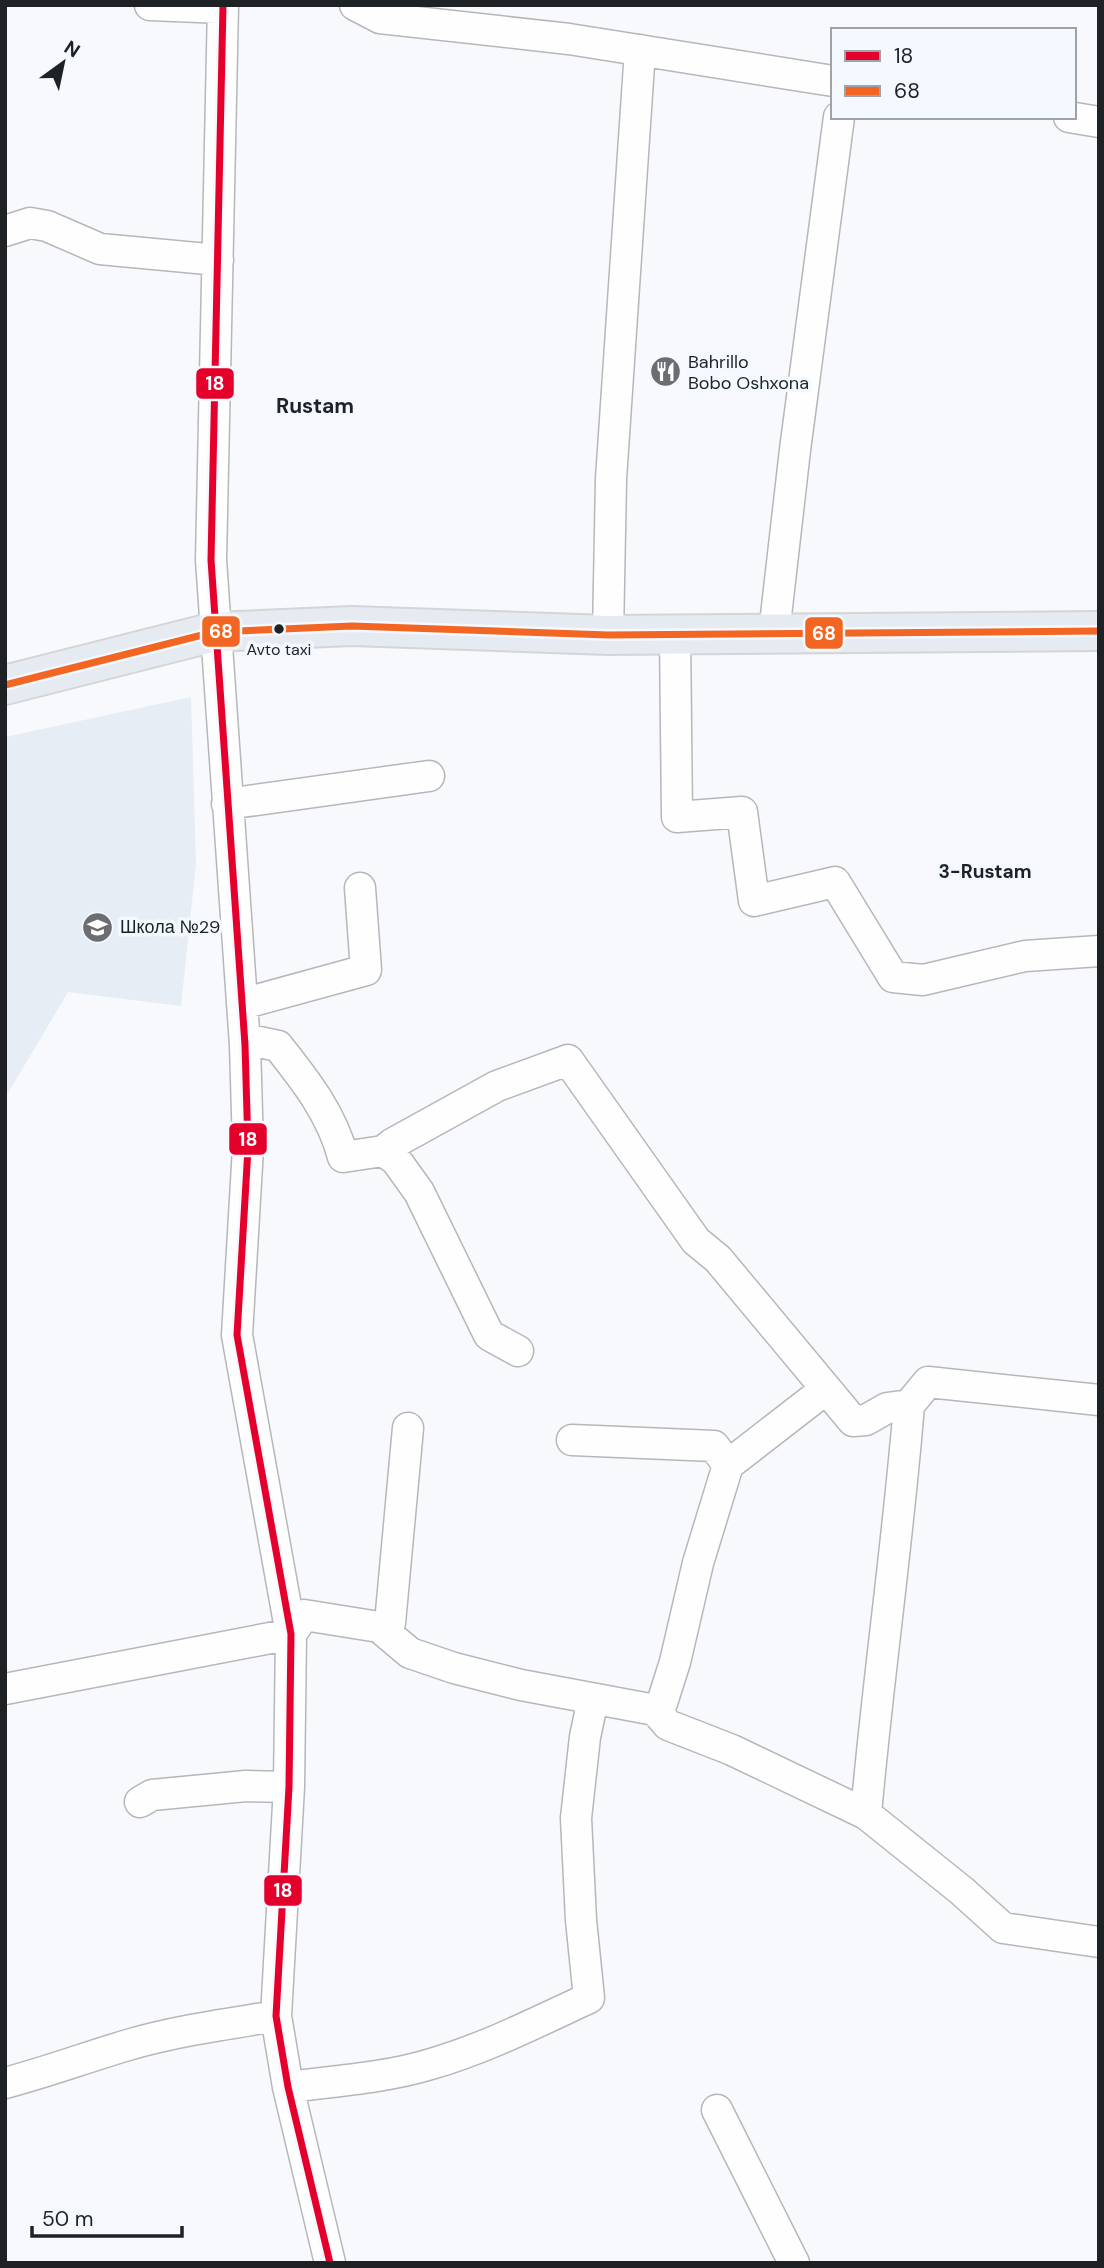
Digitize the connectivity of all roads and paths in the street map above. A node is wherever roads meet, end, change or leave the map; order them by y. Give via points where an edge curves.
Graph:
1 (150, 5) edge
2 (223, 6) edge
3 (373, 10) edge
4 (640, 50) junction
5 (831, 81) edge
6 (1076, 118) edge
7 (839, 119) edge
8 (1099, 122) edge
9 (5, 231) edge
10 (218, 260) junction
11 (1099, 631) edge
12 (214, 632) junction
13 (774, 633) junction
14 (675, 634) junction
15 (608, 635) junction
16 (5, 685) edge
17 (429, 776) dead end
18 (227, 804) junction
19 (360, 888) dead end
20 (1099, 951) edge
21 (242, 1004) junction
22 (244, 1039) junction
23 (383, 1151) junction
24 (518, 1351) dead end
25 (826, 1389) junction
26 (1099, 1400) edge
27 (909, 1405) junction
28 (408, 1428) dead end
29 (572, 1440) dead end
30 (728, 1465) junction
31 (379, 1627) junction
32 (291, 1634) junction
33 (5, 1689) edge
34 (593, 1699) junction
35 (654, 1710) junction
36 (289, 1787) junction
37 (140, 1802) dead end
38 (866, 1814) junction
39 (1099, 1942) edge
40 (276, 2016) junction
41 (5, 2083) edge
42 (288, 2087) junction
43 (717, 2110) dead end
44 (330, 2263) edge
45 (794, 2263) edge

1 - 2 street
2 - 10 street
3 - 4 street
4 - 5 street
4 - 15 street via 611,479
6 - 8 street
7 - 13 street
9 - 10 street via 30,223 100,249
10 - 12 street via 211,560
11 - 13 main road
12 - 15 main road via 352,626
12 - 16 main road
12 - 18 street
13 - 14 main road
14 - 15 main road
14 - 20 street via 677,817 742,812 754,901 835,882 893,977 923,980 1025,956
17 - 18 street
18 - 21 street
19 - 21 street via 366,970
21 - 22 street
22 - 23 street via 278,1046 312,1089 337,1135 343,1157
22 - 32 street via 248,1148 237,1335
23 - 24 street via 396,1160 419,1192 489,1335
23 - 25 street via 497,1086 568,1060 696,1241 718,1259
25 - 27 street via 853,1421
25 - 30 street
26 - 27 street via 928,1382
27 - 38 street
28 - 31 street via 390,1623
29 - 30 street via 714,1446
30 - 35 street via 661,1706
31 - 32 street via 304,1615
31 - 34 street via 410,1653
32 - 33 street
32 - 36 street
34 - 35 street
34 - 42 street via 584,1737 576,1818 589,1998 496,2042 429,2065
35 - 38 street via 668,1725
36 - 37 street via 246,1786 152,1795
36 - 40 street
38 - 39 street via 1003,1928
40 - 41 street via 130,2044
40 - 42 street
42 - 44 street
43 - 45 street

